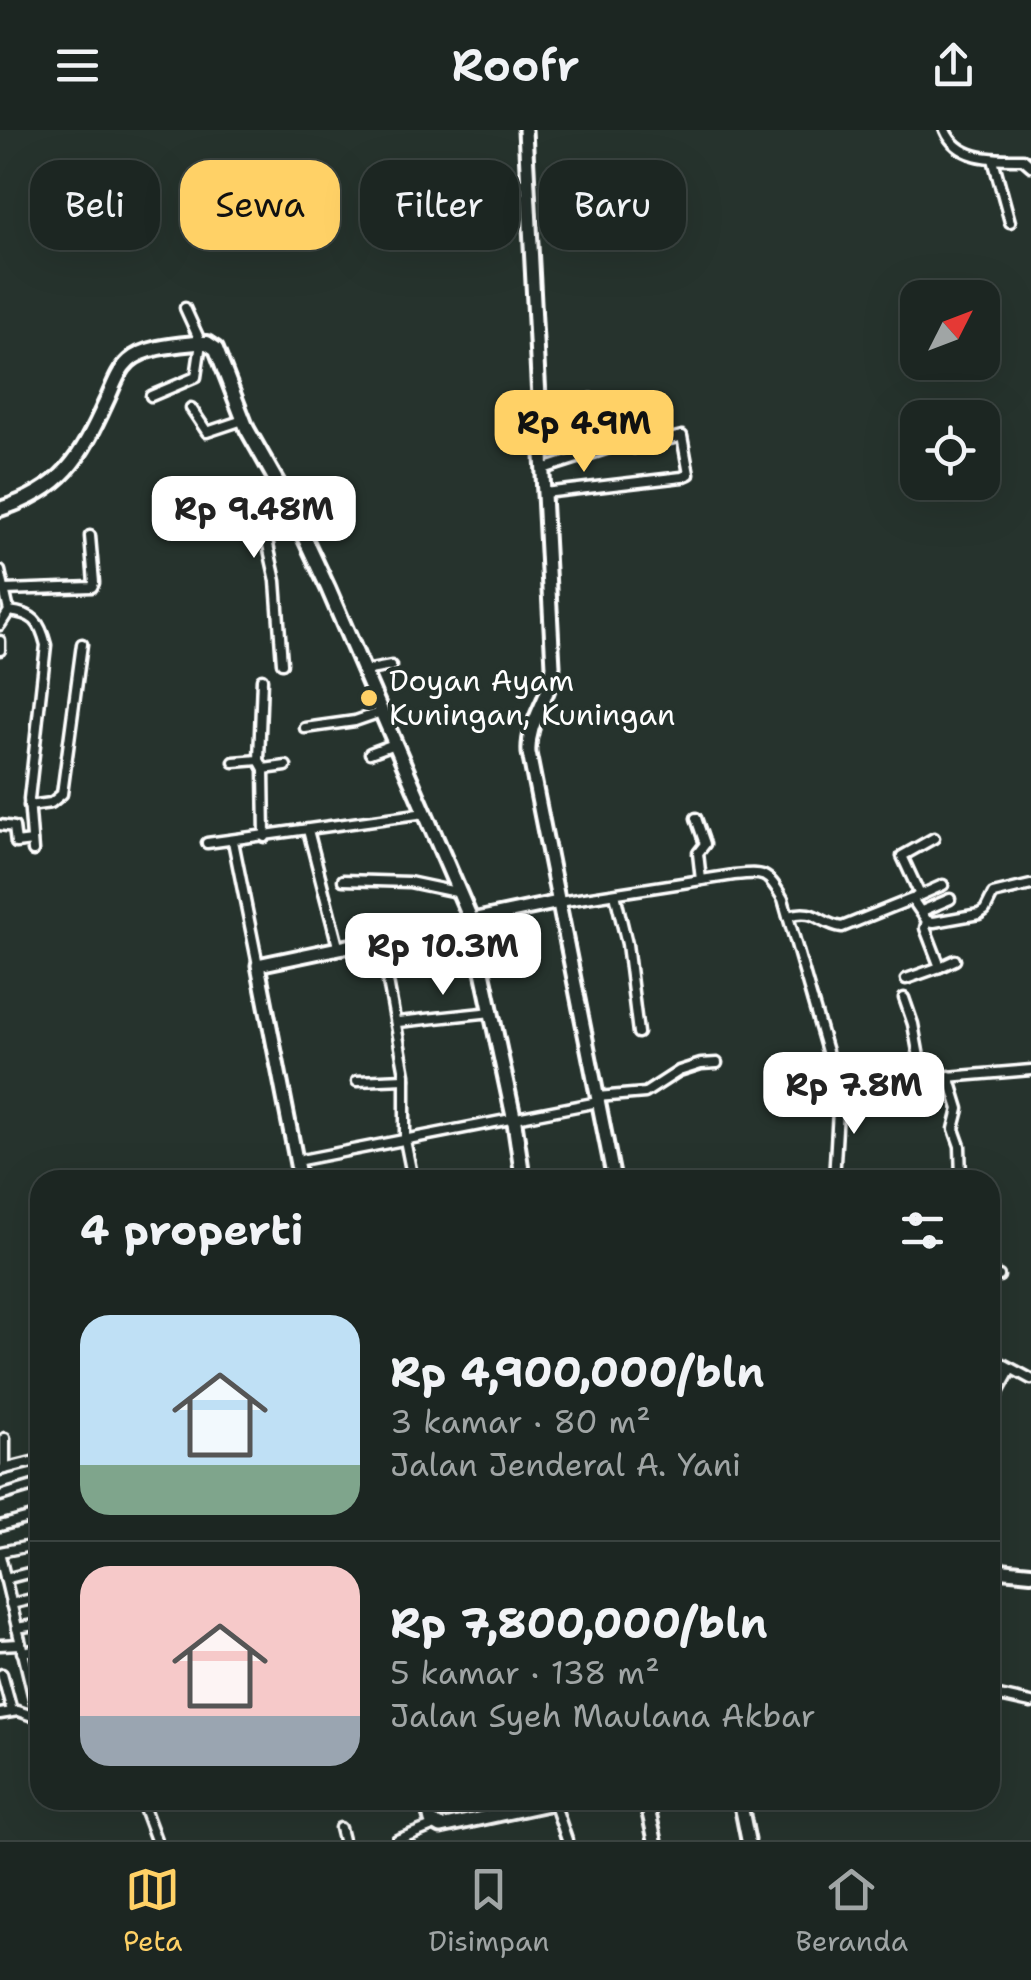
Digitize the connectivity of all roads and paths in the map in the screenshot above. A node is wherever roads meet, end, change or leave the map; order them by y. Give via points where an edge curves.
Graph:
1 (526, 130) edge
2 (945, 130) edge
3 (994, 159) junction
4 (1031, 166) edge
5 (528, 182) junction
6 (519, 183) edge
7 (1010, 222) dead end
8 (185, 308) dead end
9 (198, 343) junction
10 (151, 396) dead end
11 (590, 399) dead end
12 (191, 408) dead end
13 (540, 412) junction
14 (243, 420) junction
15 (615, 446) dead end
16 (634, 448) dead end
17 (542, 468) junction
18 (544, 494) junction
19 (286, 498) junction
20 (0, 508) edge
21 (90, 536) dead end
22 (0, 571) edge
23 (4, 590) junction
24 (9, 611) junction
25 (0, 625) edge
26 (0, 640) edge
27 (82, 644) dead end
28 (0, 650) edge
29 (282, 663) dead end
30 (391, 666) dead end
31 (364, 671) junction
32 (262, 680) dead end
33 (381, 712) junction
34 (305, 728) dead end
35 (394, 744) junction
36 (370, 753) dead end
37 (259, 760) junction
38 (234, 762) dead end
39 (286, 766) dead end
40 (264, 770) junction
41 (29, 806) junction
42 (425, 813) junction
43 (696, 818) dead end
44 (0, 825) edge
45 (308, 830) junction
46 (265, 837) junction
47 (934, 838) dead end
48 (32, 840) junction
49 (234, 842) junction
50 (208, 843) dead end
51 (33, 851) dead end
52 (344, 880) dead end
53 (701, 880) junction
54 (943, 885) dead end
55 (1031, 885) edge
56 (461, 894) junction
57 (615, 894) junction
58 (916, 897) junction
59 (950, 899) dead end
60 (558, 902) junction
61 (922, 911) junction
62 (788, 916) junction
63 (927, 921) junction
64 (472, 922) junction
65 (380, 938) junction
66 (338, 946) junction
67 (956, 960) dead end
68 (258, 964) junction
69 (940, 967) junction
70 (906, 979) dead end
71 (904, 998) dead end
72 (492, 1012) junction
73 (398, 1022) junction
74 (638, 1033) dead end
75 (718, 1064) dead end
76 (1031, 1070) edge
77 (949, 1076) junction
78 (405, 1078) junction
79 (923, 1079) junction
80 (357, 1081) dead end
81 (839, 1093) junction
82 (597, 1100) junction
83 (514, 1119) junction
84 (405, 1140) junction
85 (296, 1160) junction
86 (298, 1170) edge
87 (410, 1170) edge
88 (522, 1170) edge
89 (612, 1170) edge
90 (835, 1170) edge
91 (961, 1170) edge
92 (1000, 1363) edge
93 (1008, 1367) junction
94 (1031, 1379) edge
95 (1000, 1386) edge
96 (5, 1438) dead end
97 (30, 1463) edge
98 (2, 1470) edge
99 (30, 1487) edge
100 (0, 1496) edge
101 (30, 1518) edge
102 (0, 1526) edge
103 (30, 1546) edge
104 (0, 1554) edge
105 (1000, 1570) edge
106 (30, 1573) edge
107 (1031, 1573) edge
108 (5, 1579) junction
109 (30, 1599) edge
110 (11, 1604) junction
111 (30, 1626) edge
112 (16, 1628) junction
113 (0, 1646) edge
114 (21, 1648) junction
115 (30, 1648) edge
116 (2, 1674) edge
117 (28, 1679) joint
118 (30, 1684) edge
119 (1000, 1696) edge
120 (1031, 1703) edge
121 (12, 1711) junction
122 (0, 1714) edge
123 (30, 1718) edge
124 (146, 1810) edge
125 (428, 1810) edge
126 (519, 1810) edge
127 (562, 1810) edge
128 (648, 1810) edge
129 (742, 1810) edge
130 (431, 1827) junction
131 (340, 1828) dead end
132 (156, 1840) edge
133 (343, 1840) edge
134 (397, 1840) edge
135 (432, 1840) edge
136 (567, 1840) edge
137 (655, 1840) edge
138 (748, 1840) edge

1 - 5 main road
2 - 3 street via 964,152
3 - 4 street via 1023,159
3 - 7 street
5 - 6 street
5 - 13 main road
8 - 9 street
9 - 10 street via 196,377
9 - 14 main road via 221,357
9 - 20 main road via 145,352 126,364 71,468
11 - 13 street
12 - 14 street via 207,432
13 - 17 main road
14 - 19 main road
15 - 17 street
16 - 18 street via 682,436 689,474
17 - 18 main road
18 - 60 main road via 552,678 528,736
19 - 29 street via 261,512 276,581
19 - 31 main road
21 - 23 street via 92,587
22 - 23 street
23 - 24 street
24 - 25 street
24 - 41 street via 33,616 46,645
26 - 28 street
27 - 41 street via 62,794
30 - 31 street
31 - 33 main road
32 - 37 street
33 - 34 street
33 - 35 main road
35 - 36 street
35 - 42 main road
37 - 38 street
37 - 40 street
39 - 40 street
40 - 46 street
41 - 48 street
42 - 45 street
42 - 56 main road
43 - 53 street via 705,844 698,852
44 - 48 street via 14,827 16,843
45 - 46 street
45 - 66 street
46 - 49 street
47 - 58 street via 902,854
48 - 51 street
49 - 50 street
49 - 68 street
52 - 56 street via 409,882
53 - 57 street
53 - 62 street via 760,872 772,880
54 - 58 street
55 - 63 street via 993,894 977,914
56 - 64 main road
57 - 60 street
57 - 74 street
58 - 61 street
58 - 62 street via 842,927 816,914
59 - 61 street
60 - 64 main road
60 - 82 main road
61 - 63 street
62 - 81 street
63 - 69 street
64 - 65 main road
64 - 72 main road
65 - 66 main road
65 - 73 street
66 - 68 main road
67 - 69 street
68 - 85 main road
69 - 70 street
71 - 79 street
72 - 73 street
72 - 83 main road
73 - 78 street
75 - 82 street via 679,1072 644,1094
76 - 77 street
77 - 79 street
77 - 91 street via 959,1109 954,1130
78 - 80 street
78 - 84 street
79 - 81 street
81 - 90 street
82 - 83 street
82 - 89 main road
83 - 84 street
83 - 88 main road
84 - 85 street
84 - 87 street
85 - 86 main road
92 - 93 street
93 - 94 street
93 - 95 street
96 - 98 street
97 - 98 street
99 - 100 street
101 - 102 street
103 - 104 street
104 - 108 street
105 - 107 main road
106 - 108 street
108 - 110 street
109 - 110 street
110 - 112 street
111 - 112 street
112 - 114 street
113 - 114 street
114 - 115 street
114 - 117 street
116 - 121 street
117 - 118 street
119 - 120 street
121 - 122 street
121 - 123 street
124 - 132 street
125 - 130 main road
126 - 130 main road
127 - 136 street
128 - 137 main road
129 - 138 main road
130 - 134 street
130 - 135 street
131 - 133 street

